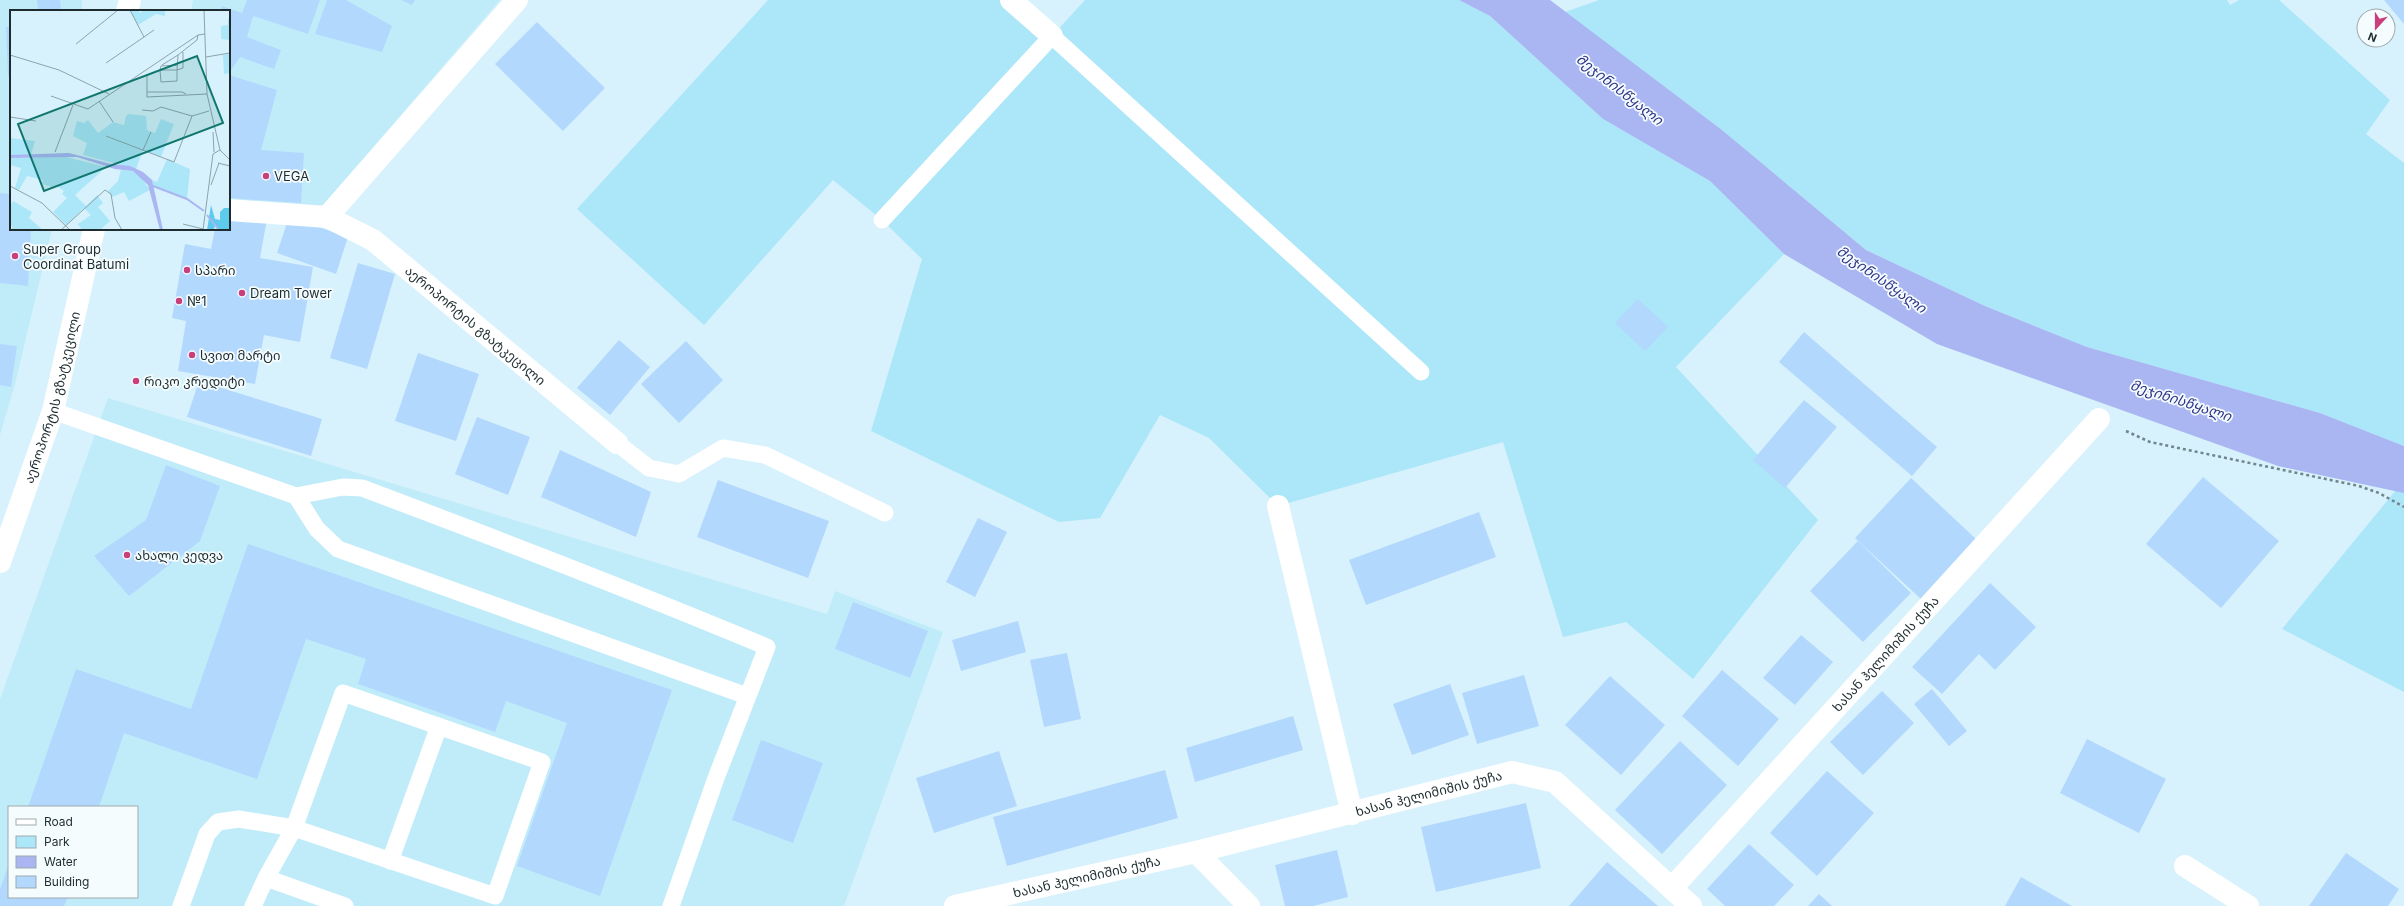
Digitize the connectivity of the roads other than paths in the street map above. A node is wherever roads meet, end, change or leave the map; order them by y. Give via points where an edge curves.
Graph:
1 (119, 0) edge
2 (130, 0) edge
3 (517, 0) edge
4 (1012, 0) edge
5 (118, 10) edge
6 (127, 10) edge
7 (1052, 36) junction
8 (230, 210) edge
9 (327, 217) junction
10 (882, 220) dead end
11 (94, 230) edge
12 (1421, 372) dead end
13 (53, 411) junction
14 (2099, 419) road end
15 (617, 443) joint
16 (296, 496) junction
17 (1278, 506) dead end
18 (885, 513) dead end
19 (0, 562) edge
20 (747, 696) junction
21 (439, 726) junction
22 (1352, 814) junction
23 (294, 828) junction
24 (1196, 852) junction
25 (390, 861) junction
26 (2185, 866) dead end
27 (266, 878) junction
28 (1672, 888) junction
29 (492, 901) edge
30 (182, 906) edge
31 (253, 906) edge
32 (345, 906) edge
33 (671, 906) edge
34 (955, 906) edge
35 (1249, 906) edge
36 (1691, 906) edge
37 (2248, 906) edge

1 - 5 street
2 - 6 street
3 - 9 street
4 - 7 street
7 - 10 lane
7 - 12 lane
8 - 9 street, აეროპორტის გზატკეცილი
9 - 15 street, აეროპორტის გზატკეცილი via 373,240
11 - 13 street, აეროპორტის გზატკეცილი
13 - 16 lane
13 - 19 street, აეროპორტის გზატკეცილი
14 - 28 street, ხასან ჰელიმიშის ქუჩა
15 - 18 lane via 649,468 679,474 723,448 764,455
16 - 20 lane via 317,528 338,549
16 - 20 lane via 343,486 362,488 566,565 627,592 766,646
17 - 22 street
20 - 33 lane
21 - 23 lane via 343,693
21 - 25 lane
21 - 29 lane via 542,762
22 - 24 street, ხასან ჰელიმიშის ქუჩა
22 - 28 street, ხასან ჰელიმიშის ქუჩა via 1512,772 1555,782
23 - 25 lane
23 - 27 lane
23 - 30 lane via 239,819 218,822 207,834
24 - 34 street, ხასან ჰელიმიშის ქუჩა
24 - 35 street
25 - 29 lane
26 - 37 street
27 - 31 lane
27 - 32 lane
28 - 36 street, ხასან ჰელიმიშის ქუჩა

